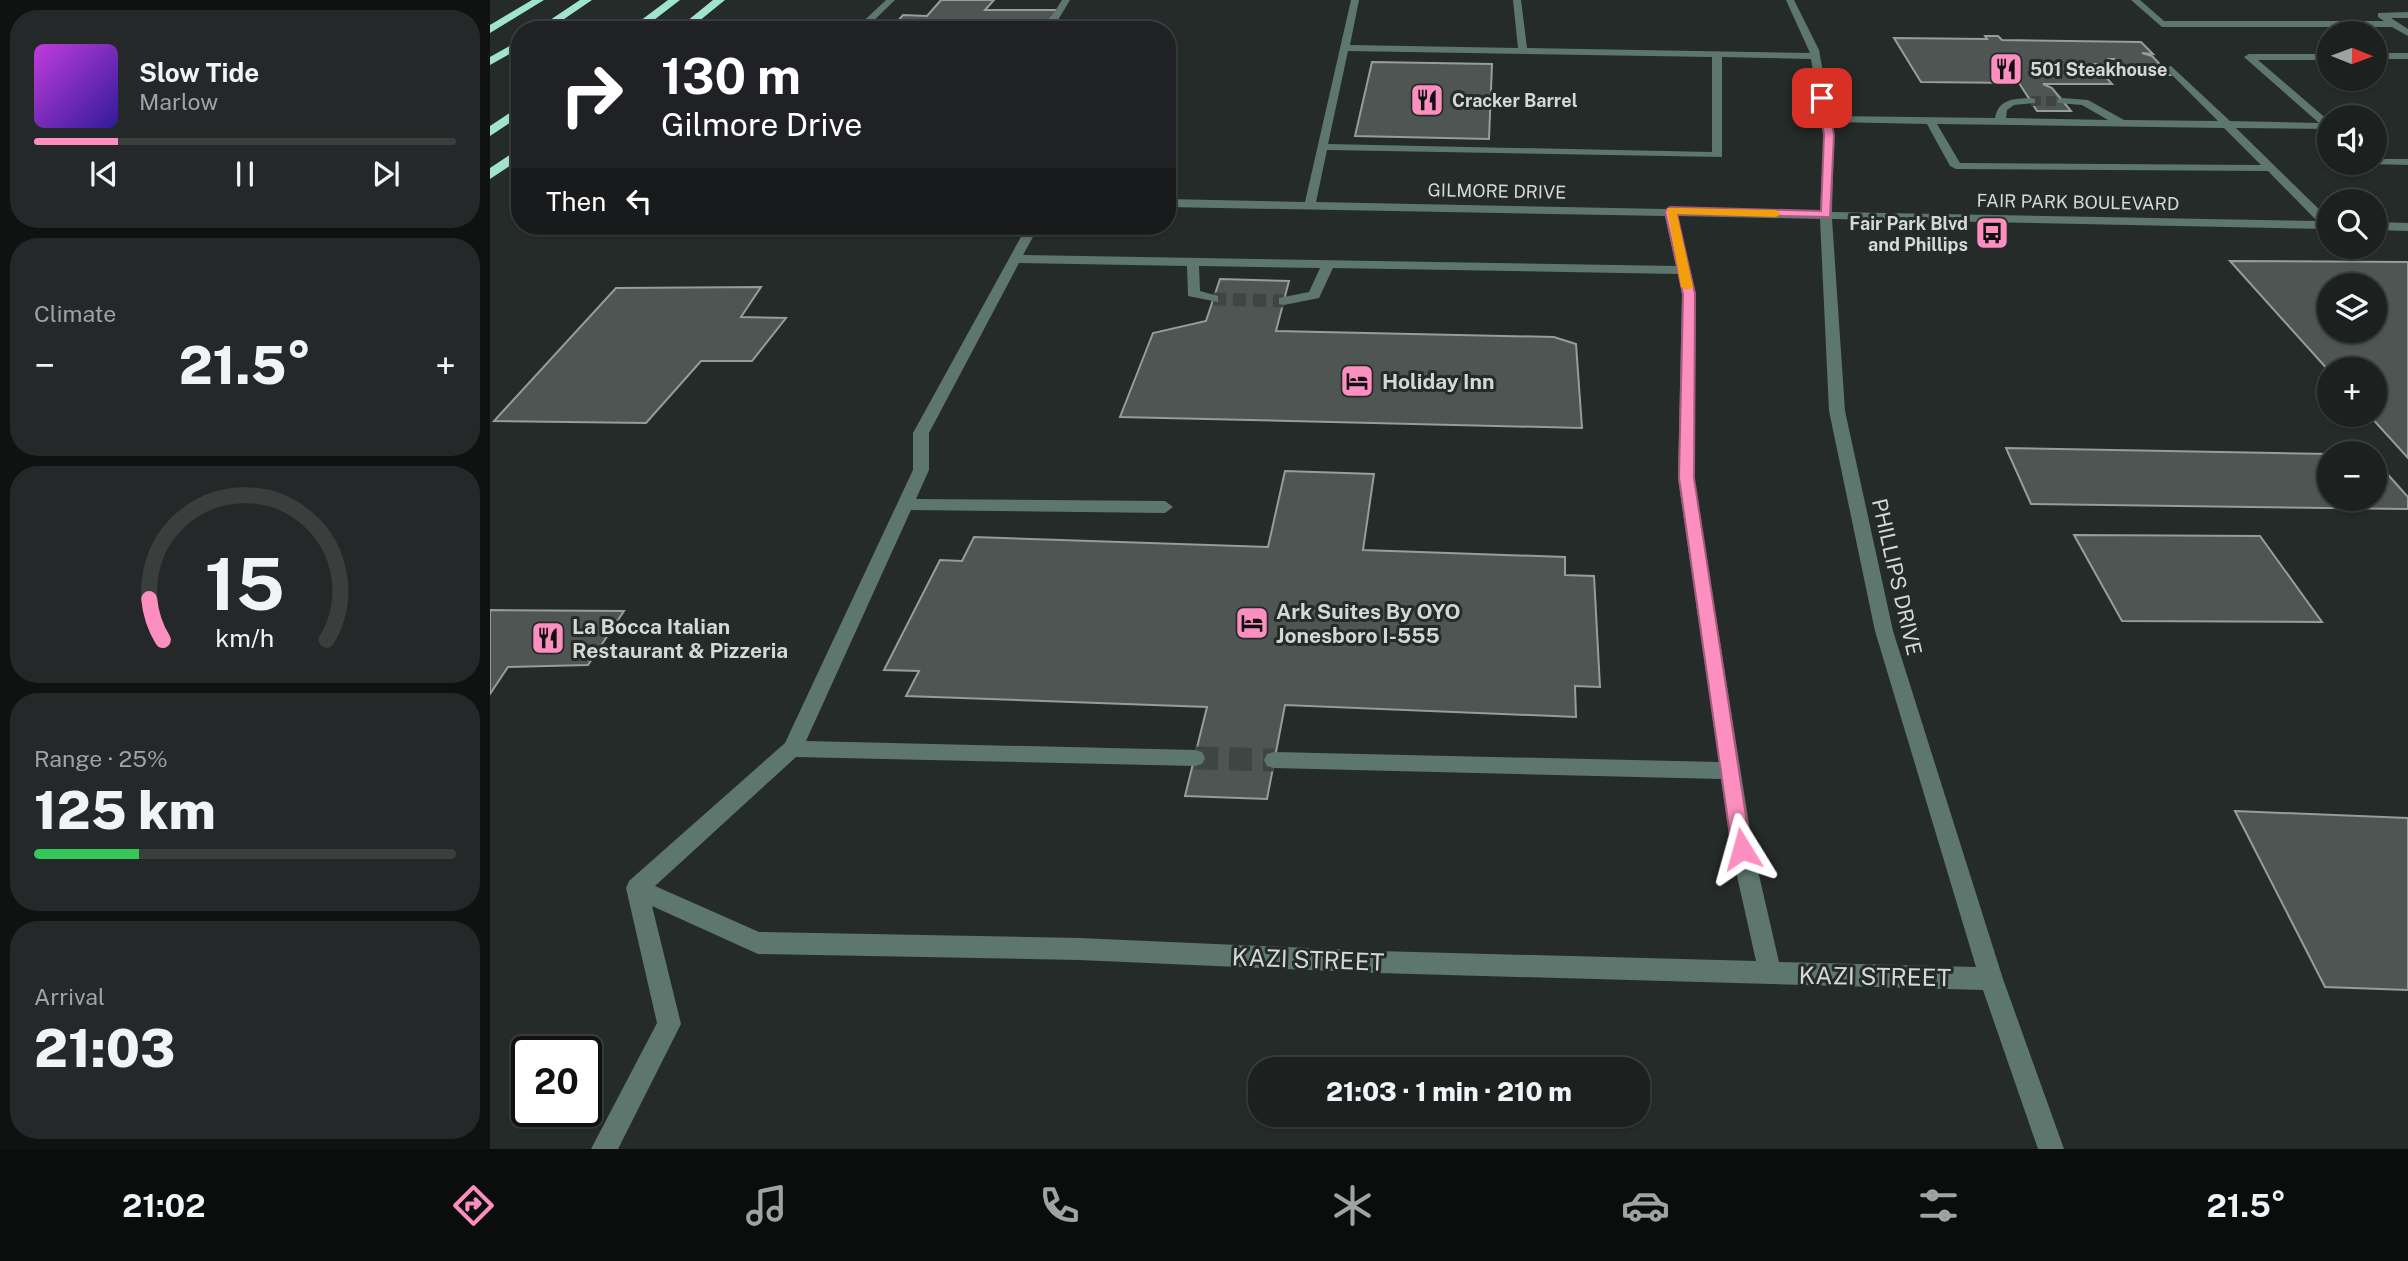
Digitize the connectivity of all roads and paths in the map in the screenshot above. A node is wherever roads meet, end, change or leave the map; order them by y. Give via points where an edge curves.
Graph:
1 (539, 0) edge
2 (587, 0) edge
3 (675, 0) edge
4 (720, 0) edge
5 (891, 0) edge
6 (1066, 0) edge
7 (1355, 0) edge
8 (1517, 0) edge
9 (1790, 0) edge
10 (2135, 0) edge
11 (2408, 15) edge
12 (555, 21) edge
13 (646, 21) edge
14 (693, 21) edge
15 (868, 21) edge
16 (1052, 21) edge
17 (2394, 24) junction
18 (490, 30) edge
19 (2408, 33) edge
20 (1344, 48) junction
21 (511, 49) edge
22 (1524, 51) junction
23 (1717, 54) junction
24 (1815, 56) junction
25 (2387, 56) edge
26 (2408, 56) edge
27 (2317, 57) edge
28 (490, 62) edge
29 (2171, 69) dead end
30 (2062, 101) tunnel mouth
31 (2031, 102) tunnel mouth
32 (2317, 116) edge
33 (511, 117) edge
34 (1826, 118) junction
35 (1930, 120) junction
36 (2000, 121) junction
37 (2123, 123) junction
38 (2227, 125) junction
39 (2317, 126) edge
40 (490, 132) edge
41 (1322, 147) junction
42 (511, 159) edge
43 (2387, 162) edge
44 (2408, 162) edge
45 (2270, 168) junction
46 (490, 175) edge
47 (1176, 203) edge
48 (1310, 205) junction
49 (1670, 211) junction
50 (2317, 213) edge
51 (1826, 215) junction
52 (2317, 225) edge
53 (2387, 226) edge
54 (2408, 227) edge
55 (1028, 235) edge
56 (1015, 259) junction
57 (1193, 261) junction
58 (1328, 264) junction
59 (1684, 270) junction
60 (1213, 299) tunnel mouth
61 (1284, 301) tunnel mouth
62 (905, 504) junction
63 (1165, 506) dead end
64 (792, 749) junction
65 (1195, 758) tunnel mouth
66 (1274, 760) tunnel mouth
67 (1730, 771) junction
68 (637, 888) junction
69 (1770, 973) junction
70 (1991, 979) junction
71 (604, 1149) edge
72 (2051, 1149) edge

1 - 18 highway
2 - 12 highway
3 - 13 highway
4 - 14 highway
5 - 15 street
6 - 16 street
7 - 20 street
8 - 22 street
9 - 24 street, PHILLIPS DRIVE
10 - 17 street via 2162,24
11 - 17 street via 2381,15
17 - 19 street
20 - 22 street
20 - 41 street
21 - 28 highway
22 - 23 street
23 - 24 street
23 - 41 street via 1718,155
24 - 34 street, PHILLIPS DRIVE
25 - 26 street
27 - 32 street via 2249,57
29 - 38 street
30 - 37 street via 2084,102
31 - 36 street via 2011,102 2002,109
33 - 40 highway
34 - 35 street
34 - 51 street, PHILLIPS DRIVE
35 - 36 street
35 - 45 street via 1956,166
36 - 37 street
37 - 38 street
38 - 39 street
38 - 45 street
41 - 48 street
42 - 46 highway
43 - 44 street
45 - 50 street
47 - 48 street, GILMORE DRIVE
48 - 49 street, GILMORE DRIVE
49 - 51 street, GILMORE DRIVE
49 - 59 street
51 - 52 street, FAIR PARK BOULEVARD
51 - 70 street, PHILLIPS DRIVE via 1837,411 1884,631
53 - 54 street
55 - 56 street
56 - 57 street
56 - 62 street via 921,433 921,470
57 - 58 street
57 - 60 street via 1193,293
58 - 59 street
58 - 61 street via 1314,295
59 - 67 street via 1689,294 1686,478
62 - 63 street
62 - 64 street
64 - 65 street
64 - 68 street
66 - 67 street
67 - 69 street
68 - 69 street, KAZI STREET via 758,943 1079,949
68 - 71 street via 669,1024
69 - 70 street, KAZI STREET
70 - 72 street, PHILLIPS DRIVE

